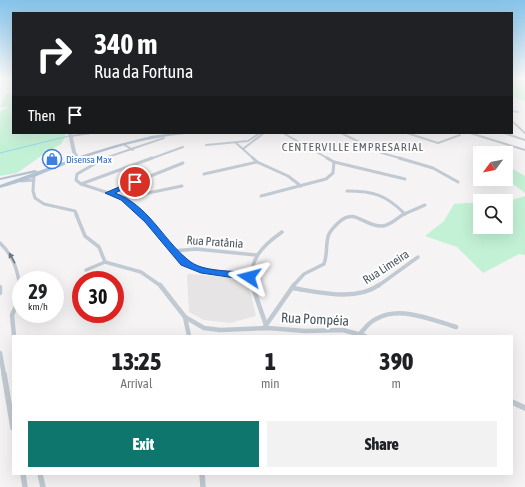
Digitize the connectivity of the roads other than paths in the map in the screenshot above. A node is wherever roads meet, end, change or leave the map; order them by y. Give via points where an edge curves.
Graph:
1 (513, 112) edge
2 (518, 112) dead end
3 (513, 122) edge
4 (525, 133) edge
5 (81, 134) edge
6 (158, 134) edge
7 (174, 134) edge
8 (258, 134) edge
9 (263, 134) edge
10 (285, 134) edge
11 (343, 134) edge
12 (410, 134) edge
13 (473, 134) edge
14 (507, 134) edge
15 (71, 135) edge
16 (460, 135) dead end
17 (164, 138) dead end
18 (525, 140) edge
19 (236, 142) junction
20 (123, 144) junction
21 (206, 144) dead end
22 (183, 146) dead end
23 (243, 149) junction
24 (133, 150) junction
25 (525, 150) edge
26 (77, 156) junction
27 (257, 162) junction
28 (334, 162) junction
29 (183, 163) dead end
30 (28, 173) junction
31 (204, 174) dead end
32 (34, 177) junction
33 (19, 178) junction
34 (2, 179) edge
35 (405, 179) dead end
36 (458, 182) dead end
37 (81, 184) junction
38 (182, 186) dead end
39 (301, 186) junction
40 (0, 187) edge
41 (347, 191) dead end
42 (108, 193) junction
43 (261, 196) dead end
44 (124, 198) junction
45 (425, 205) dead end
46 (405, 214) junction
47 (282, 232) dead end
48 (0, 243) edge
49 (173, 251) junction
50 (256, 255) junction
51 (418, 257) dead end
52 (104, 262) junction
53 (86, 270) dead end
54 (249, 277) junction
55 (0, 286) edge
56 (292, 288) junction
57 (0, 292) edge
58 (185, 317) junction
59 (265, 327) junction
60 (456, 327) dead end
61 (14, 335) edge
62 (189, 335) edge
63 (363, 335) edge
64 (0, 353) edge
65 (513, 402) edge
66 (525, 408) edge
67 (12, 422) edge
68 (23, 475) edge
69 (40, 475) edge
70 (202, 475) edge
71 (26, 487) edge
72 (43, 487) edge
73 (203, 487) edge

1 - 2 street
3 - 4 street
5 - 15 street
6 - 26 main road
7 - 20 main road via 150,136
8 - 19 street via 248,141
9 - 23 street
10 - 28 street
11 - 36 street via 382,153 433,168
12 - 16 street via 438,143
13 - 25 street
14 - 18 street
15 - 26 street
17 - 24 street
19 - 21 street
19 - 23 street
20 - 24 street
20 - 32 main road
22 - 37 street
23 - 27 street
24 - 37 street via 102,159 81,171 75,178
26 - 30 main road
27 - 31 street
27 - 39 street via 288,176
28 - 35 street
28 - 39 street via 335,168 331,176
29 - 42 street
30 - 32 main road
30 - 33 main road
32 - 33 main road
32 - 52 street via 35,198 42,203 64,206 75,211 85,236 99,247
33 - 34 main road
33 - 40 main road
34 - 40 main road via 7,182
37 - 42 street
38 - 44 street
39 - 43 street
41 - 46 street via 378,193 390,198
42 - 44 street
44 - 49 street via 155,227
45 - 46 street
46 - 56 street via 382,227 358,216 344,218 329,234 324,264 304,274
47 - 50 street via 267,241
61 -> 48 street via 12,315 19,300 20,286 16,266 8,250
49 - 50 street, Rua Pratânia via 196,249
49 - 54 street via 192,267
50 - 54 street
51 - 56 street, Rua Limeira via 377,287 365,292 345,294
52 - 53 street
52 - 58 street via 143,272 159,284
54 - 59 street
55 - 57 street
56 - 59 street
58 - 59 street, Rua Pompéia via 196,325 209,328 240,330
58 - 62 street
59 - 63 street, Rua Pompéia via 306,331 337,330
60 - 63 street via 427,318 396,314 378,317 368,324
64 - 67 street
65 - 66 street
68 - 71 street
69 - 72 street
70 - 73 street

